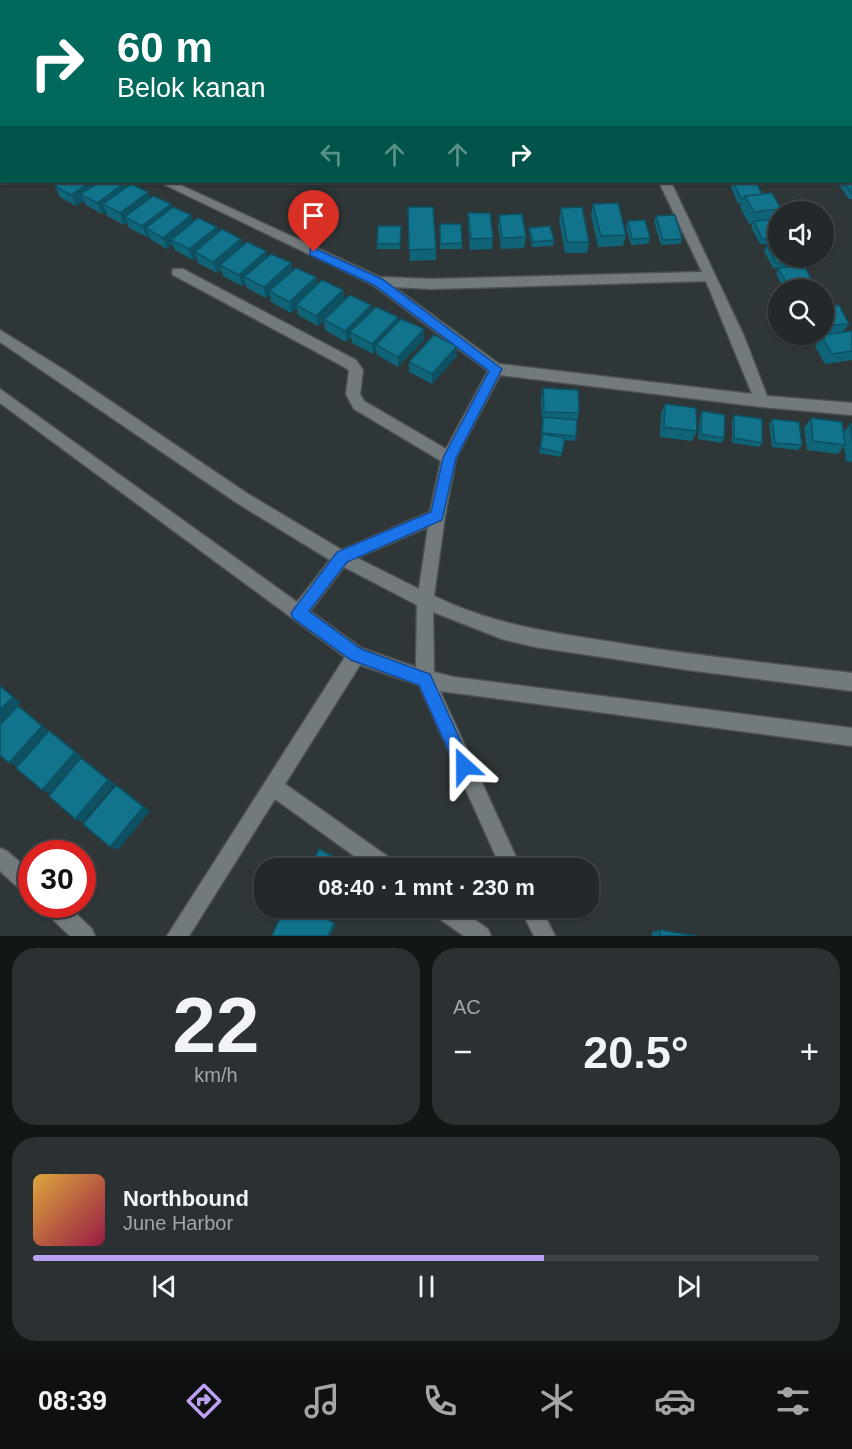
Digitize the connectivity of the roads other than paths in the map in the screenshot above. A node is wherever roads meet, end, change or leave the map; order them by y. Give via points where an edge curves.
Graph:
1 (167, 183) edge
2 (665, 183) edge
3 (178, 272) dead end
4 (710, 276) junction
5 (378, 282) junction
6 (0, 335) edge
7 (496, 369) junction
8 (0, 395) edge
9 (762, 401) junction
10 (852, 409) edge
11 (449, 458) junction
12 (437, 516) junction
13 (342, 557) junction
14 (425, 601) junction
15 (298, 613) junction
16 (356, 655) junction
17 (424, 679) junction
18 (852, 682) edge
19 (852, 737) edge
20 (272, 786) junction
21 (0, 858) edge
22 (373, 858) edge
23 (506, 858) edge
24 (18, 874) edge
25 (66, 918) edge
26 (455, 918) edge
27 (535, 918) edge
28 (85, 936) edge
29 (177, 936) edge
30 (481, 936) edge
31 (545, 936) edge

1 - 5 street
2 - 4 street
3 - 11 street via 351,364 356,370 353,394 359,405
4 - 5 street
4 - 9 street
5 - 7 street
6 - 13 street via 255,508
7 - 9 street
7 - 11 street
8 - 15 street
9 - 10 street
11 - 12 street
12 - 13 street
12 - 14 street
13 - 14 street
13 - 15 street
14 - 17 street
14 - 18 street via 505,632 636,654
15 - 16 street
16 - 17 street
16 - 20 street
17 - 19 street
17 - 23 street
20 - 22 street
20 - 29 street
21 - 24 street
25 - 28 street
26 - 30 street
27 - 31 street

